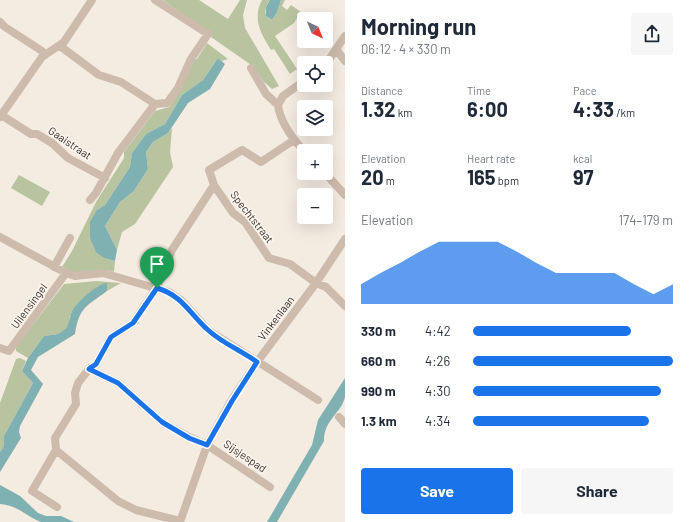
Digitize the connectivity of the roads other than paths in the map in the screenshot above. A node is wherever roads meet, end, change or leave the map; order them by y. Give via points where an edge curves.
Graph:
1 (92, 0) edge
2 (155, 0) edge
3 (0, 22) edge
4 (345, 36) edge
5 (60, 46) junction
6 (336, 49) junction
7 (45, 54) junction
8 (331, 56) edge
9 (345, 61) edge
10 (251, 68) dead end
11 (297, 86) edge
12 (155, 104) junction
13 (278, 105) junction
14 (1, 116) edge
15 (294, 140) junction
16 (298, 144) edge
17 (105, 178) junction
18 (331, 180) edge
19 (214, 185) junction
20 (345, 195) edge
21 (90, 200) dead end
22 (0, 237) edge
23 (70, 238) dead end
24 (345, 239) edge
25 (54, 267) junction
26 (66, 273) junction
27 (316, 284) junction
28 (157, 288) junction
29 (345, 306) edge
30 (0, 348) edge
31 (257, 362) junction
32 (89, 369) junction
33 (318, 400) dead end
34 (339, 417) dead end
35 (345, 424) edge
36 (207, 445) junction
37 (56, 450) junction
38 (270, 487) dead end
39 (57, 507) dead end
40 (180, 521) edge

1 - 5 street
2 - 12 street via 208,34 167,103
3 - 7 street
4 - 6 street
5 - 7 street
5 - 12 street via 99,76 121,82
6 - 8 street
6 - 9 street
7 - 14 street
10 - 13 street via 266,94
11 - 13 street via 283,96
12 - 17 street via 118,153
13 - 15 street via 279,113
14 - 17 street, Gaaistraat via 31,134 37,134 68,158
15 - 16 street
15 - 19 street via 260,162 242,150 210,170
17 - 21 street
18 - 20 street
19 - 27 street, Spechtstraat via 233,213 245,222 269,258 290,264
19 - 28 street via 172,250
22 - 25 street
23 - 25 street
24 - 27 street, Vinkenlaan
25 - 26 street
26 - 28 street via 76,276 103,273
26 - 30 street, Uilensingel via 9,351
27 - 29 street, Spechtstraat via 326,287
27 - 31 street, Vinkenlaan
28 - 31 street via 181,300 208,330
28 - 32 street via 133,323 111,337 96,364
31 - 33 street
31 - 36 street, Vinkenlaan
32 - 36 street, Sijsjespad via 118,383 162,422
32 - 37 street via 78,383 75,393 76,404 55,438
34 - 35 street
36 - 38 street, Sijsjespad
36 - 40 street, Vinkenlaan
37 - 39 street via 32,491
37 - 40 street via 118,501 136,510

